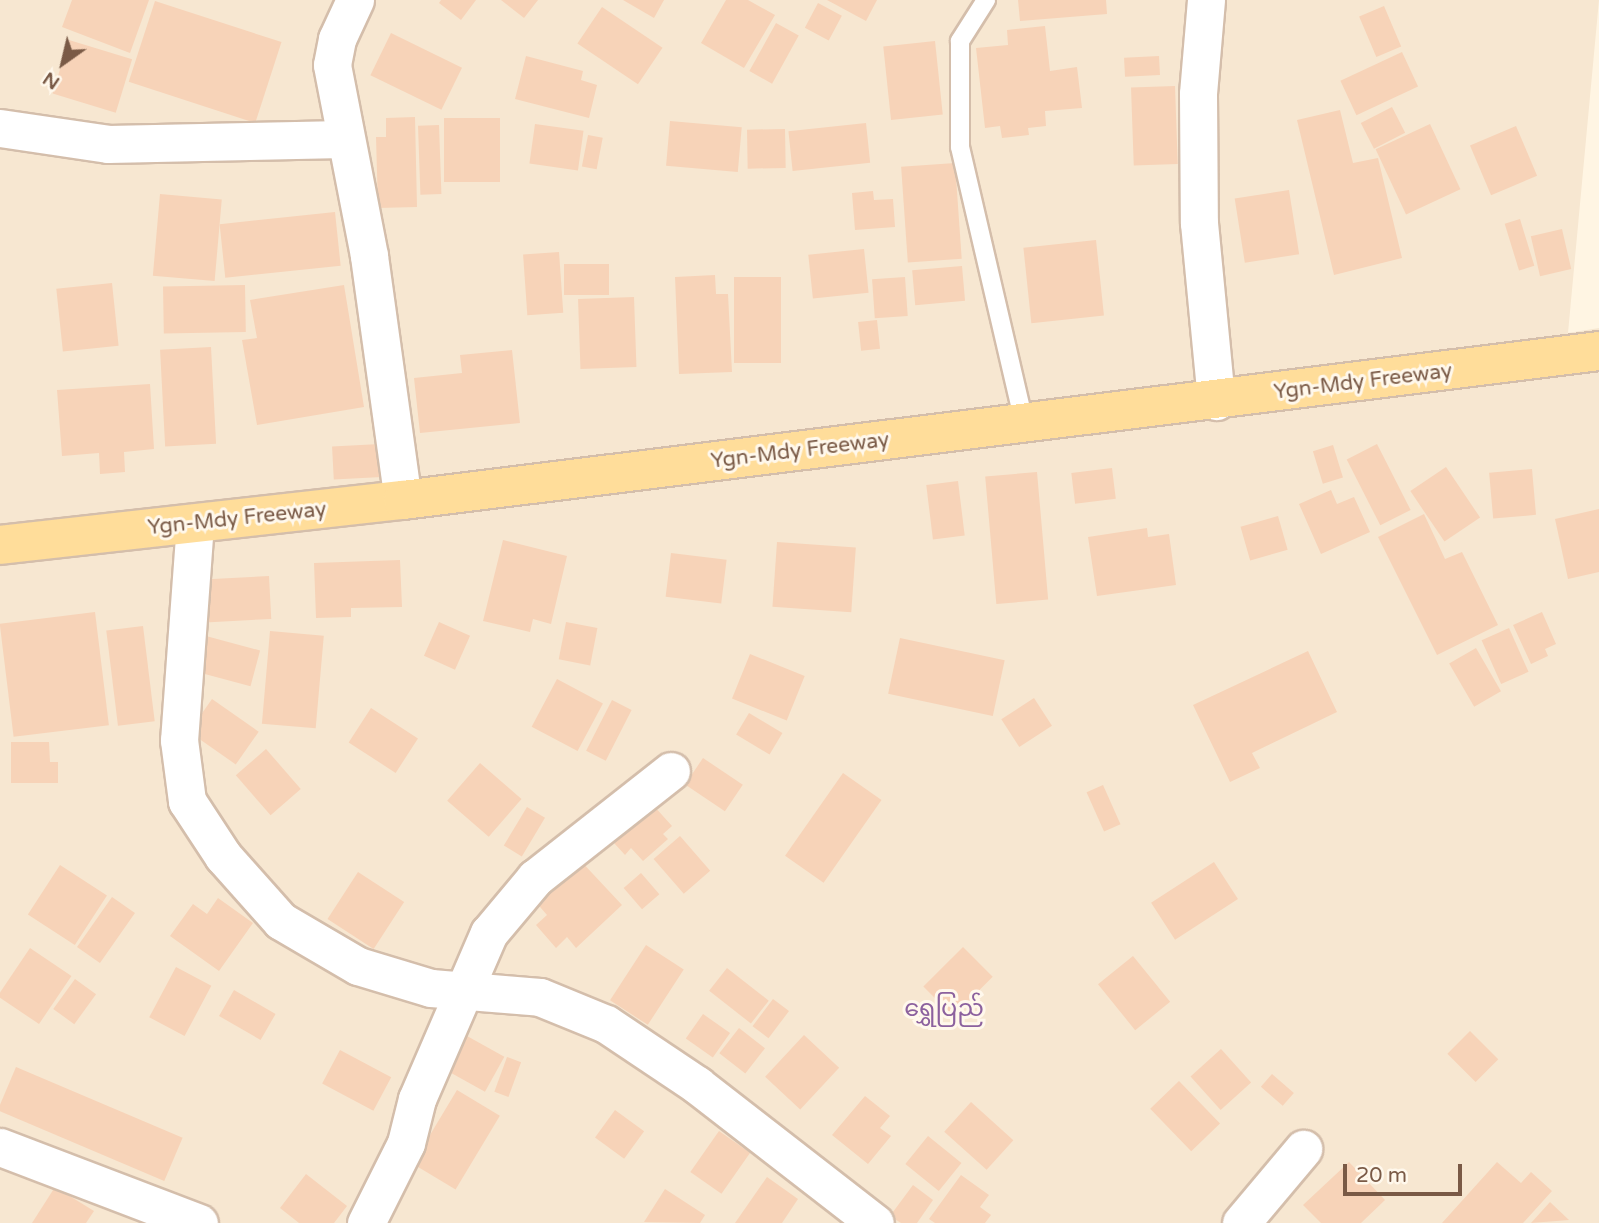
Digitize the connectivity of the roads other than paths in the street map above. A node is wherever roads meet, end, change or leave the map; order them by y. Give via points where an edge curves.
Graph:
1 (355, 0) edge
2 (986, 0) edge
3 (1206, 0) edge
4 (0, 128) edge
5 (343, 139) junction
6 (1599, 351) edge
7 (1216, 401) junction
8 (1024, 424) junction
9 (403, 500) junction
10 (195, 523) junction
11 (0, 545) edge
12 (671, 771) dead end
13 (465, 991) junction
14 (0, 1147) edge
15 (1303, 1149) dead end
16 (199, 1223) edge
17 (366, 1223) edge
18 (875, 1223) edge
19 (1241, 1223) edge

1 - 5 street via 337,39 332,65
2 - 8 lane via 960,41 960,147
3 - 7 street via 1198,94 1199,223
4 - 5 street via 108,144
5 - 9 street via 369,256
6 - 7 main road, Ygn-Mdy Freeway
7 - 8 main road, Ygn-Mdy Freeway
8 - 9 main road, Ygn-Mdy Freeway
9 - 10 main road, Ygn-Mdy Freeway
10 - 11 main road, Ygn-Mdy Freeway
10 - 13 street via 179,740 187,801 223,856 281,920 358,966 431,988
12 - 13 street via 535,878 489,933
13 - 17 street via 418,1099 406,1143
13 - 18 street via 540,997 606,1024 708,1093
14 - 16 street
15 - 19 street

